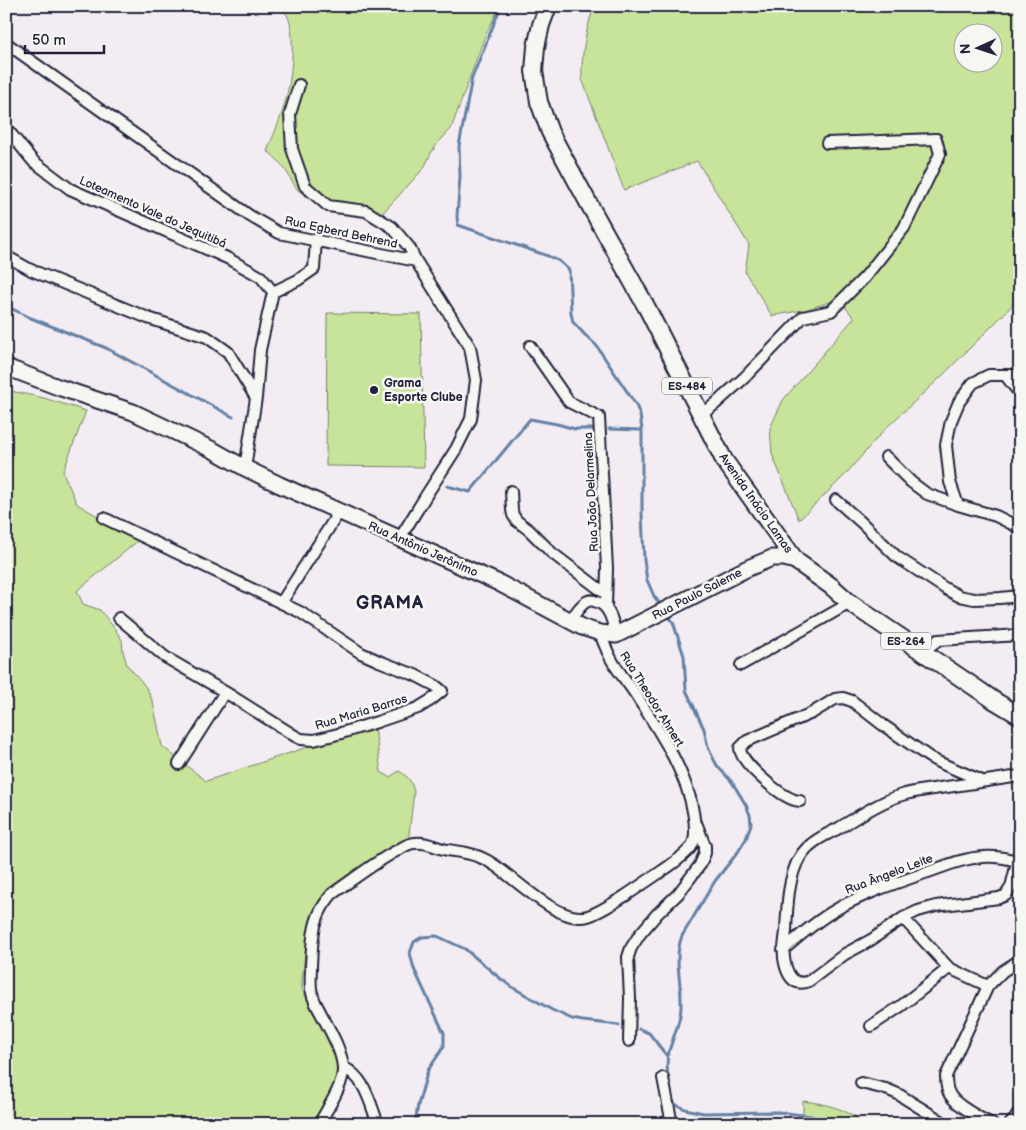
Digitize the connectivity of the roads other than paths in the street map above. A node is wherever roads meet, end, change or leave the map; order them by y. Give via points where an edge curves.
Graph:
1 (548, 6) edge
2 (6, 43) edge
3 (298, 85) dead end
4 (6, 128) edge
5 (826, 143) dead end
6 (316, 240) junction
7 (6, 256) edge
8 (416, 261) junction
9 (273, 292) junction
10 (530, 346) dead end
11 (6, 367) edge
12 (1020, 374) edge
13 (1005, 375) junction
14 (1020, 394) edge
15 (256, 398) junction
16 (701, 415) junction
17 (886, 457) dead end
18 (244, 468) junction
19 (511, 492) dead end
20 (836, 500) dead end
21 (958, 505) junction
22 (339, 512) junction
23 (104, 518) dead end
24 (1020, 528) edge
25 (400, 538) junction
26 (796, 560) junction
27 (606, 594) junction
28 (1020, 596) edge
29 (281, 603) junction
30 (850, 603) junction
31 (606, 608) junction
32 (119, 618) dead end
33 (570, 620) junction
34 (600, 633) junction
35 (616, 635) junction
36 (1020, 636) edge
37 (922, 652) junction
38 (741, 665) dead end
39 (225, 692) junction
40 (1020, 716) edge
41 (179, 764) dead end
42 (1020, 776) edge
43 (981, 781) junction
44 (800, 801) dead end
45 (694, 821) junction
46 (1018, 856) edge
47 (903, 918) junction
48 (783, 950) junction
49 (1020, 960) edge
50 (949, 968) junction
51 (988, 986) junction
52 (870, 1026) dead end
53 (629, 1041) dead end
54 (343, 1067) junction
55 (663, 1078) dead end
56 (861, 1083) dead end
57 (1020, 1111) edge
58 (319, 1124) edge
59 (378, 1124) edge
60 (672, 1124) edge
61 (946, 1124) edge
62 (992, 1124) edge
63 (1010, 1124) edge

1 - 16 main road, Avenida Inácio Lamas / ES-484 via 536,47 534,71 539,102 550,132 647,308
2 - 6 street, Rua Egberd Behrend via 250,216 279,233
3 - 8 street via 290,114 292,149 304,186 328,206 366,211 392,227
4 - 9 street, Loteamento Vale do Jequitibá via 33,161 70,189 227,258 261,277
5 - 16 street via 936,139 940,154 904,228 865,277 831,311 803,317 744,378
6 - 8 street, Rua Egberd Behrend
6 - 9 street via 314,268
7 - 15 street via 31,270 148,318 207,337 228,352
8 - 25 street via 470,347 476,380 471,419
9 - 15 street via 260,350
10 - 27 street, Rua João Delarmelina via 569,402 600,417
11 - 18 main road, Rua Antônio Jerônimo via 133,412
12 - 13 street
13 - 14 street
13 - 21 street via 989,375 973,382 951,421 946,445 950,482
15 - 18 street
16 - 26 main road, Avenida Inácio Lamas / ES-484 via 724,460
17 - 21 street via 927,494
18 - 22 main road, Rua Antônio Jerônimo
19 - 27 street via 513,515 517,521 552,554
20 - 28 street via 897,557 959,596 974,599
21 - 24 street via 996,516
22 - 25 main road, Rua Antônio Jerônimo
22 - 29 street
23 - 29 street, Rua Maria Barros
25 - 33 main road, Rua Antônio Jerônimo
26 - 30 main road, Avenida Inácio Lamas / ES-264
26 - 35 main road, Rua Paulo Saleme via 772,558
27 - 31 street, Rua João Delarmelina
29 - 39 street, Rua Maria Barros via 361,653 415,675 442,691 418,708 386,720 308,740 295,736
30 - 37 main road, Avenida Inácio Lamas / ES-264
30 - 38 street
31 - 33 street via 590,600
31 - 35 street
32 - 39 street, Rua Maria Barros via 165,658
33 - 34 main road, Rua Antônio Jerônimo
34 - 35 main road
34 - 45 street, Rua Theodor Ahnert via 614,663 669,748 684,779
36 - 37 street via 938,640
37 - 40 main road, Avenida Inácio Lamas / ES-264
39 - 41 street
42 - 43 street
43 - 44 street via 938,762 852,701 838,698 747,741 740,748 741,754 761,778 789,798
43 - 48 street via 899,796 864,812 808,846 794,870
45 - 53 street via 705,846 700,866 640,934 628,957
45 - 54 street, Rua Theodor Ahnert via 691,847 672,864 613,904 582,917 571,916 548,905 488,860 419,843 406,846 381,860 332,894 321,910 312,939 310,977 316,1004 341,1055
46 - 47 street via 1012,886 1006,895 928,908
46 - 48 street, Rua Ângelo Leite via 974,858 904,880 834,911
47 - 48 street via 803,984 789,976
47 - 50 street
49 - 51 street
50 - 51 street
50 - 52 street
51 - 62 street via 946,1081 952,1098
54 - 58 street via 338,1089
54 - 59 street via 361,1082
55 - 60 street
56 - 61 street via 898,1094
57 - 63 street

